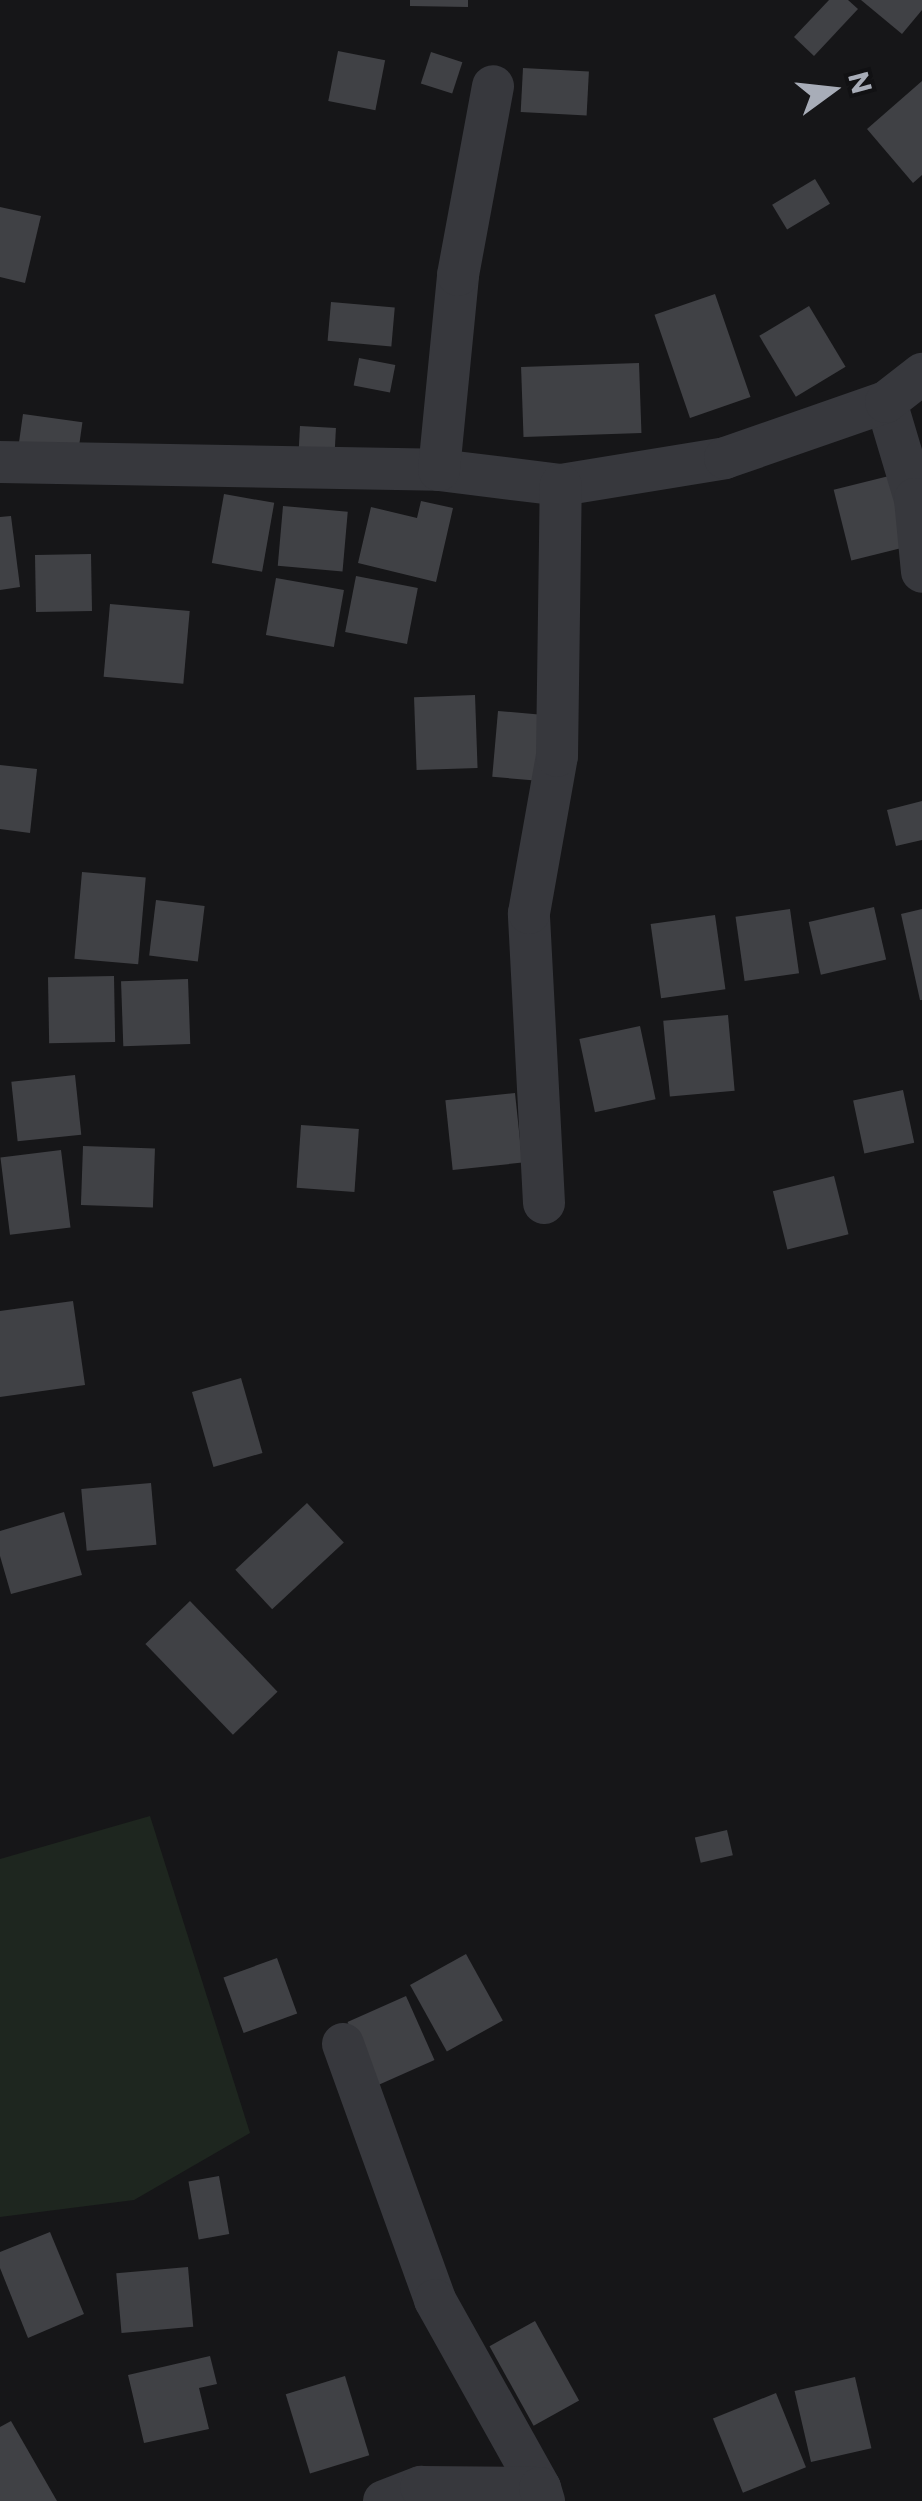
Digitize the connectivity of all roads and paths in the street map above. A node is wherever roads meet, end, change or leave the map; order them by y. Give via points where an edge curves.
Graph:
1 (493, 86) dead end
2 (922, 374) edge
3 (886, 402) junction
4 (0, 462) edge
5 (439, 470) junction
6 (562, 485) junction
7 (922, 572) edge
8 (544, 1203) dead end
9 (343, 2044) dead end
10 (542, 2494) edge
11 (384, 2501) edge

1 - 5 street via 458,275
2 - 3 street
3 - 6 street via 726,458
3 - 7 street via 916,499
4 - 5 street
5 - 6 street
6 - 8 street via 557,756 529,913
9 - 10 street via 435,2300
10 - 11 street via 421,2487

